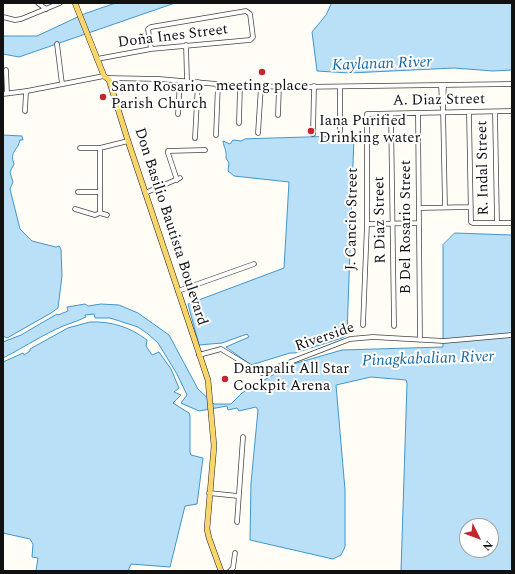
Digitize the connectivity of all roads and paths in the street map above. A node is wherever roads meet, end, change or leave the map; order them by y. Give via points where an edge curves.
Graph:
1 (38, 3) edge
2 (60, 3) edge
3 (75, 3) edge
4 (46, 9) junction
5 (3, 17) edge
6 (57, 44) dead end
7 (186, 45) junction
8 (151, 49) junction
9 (97, 59) junction
10 (6, 70) dead end
11 (5, 77) edge
12 (106, 77) junction
13 (180, 81) junction
14 (187, 81) junction
15 (198, 82) junction
16 (62, 84) junction
17 (218, 84) junction
18 (512, 84) edge
19 (443, 85) junction
20 (240, 86) junction
21 (261, 86) junction
22 (279, 86) junction
23 (314, 86) junction
24 (340, 87) junction
25 (26, 91) junction
26 (5, 94) edge
27 (443, 110) junction
28 (25, 111) dead end
29 (512, 111) edge
30 (495, 112) junction
31 (469, 113) junction
32 (178, 114) dead end
33 (366, 114) joint
34 (391, 114) junction
35 (418, 114) junction
36 (278, 115) dead end
37 (239, 123) dead end
38 (340, 131) dead end
39 (258, 133) dead end
40 (314, 134) dead end
41 (216, 135) dead end
42 (195, 138) dead end
43 (128, 142) junction
44 (80, 148) dead end
45 (100, 148) junction
46 (206, 150) dead end
47 (78, 192) dead end
48 (100, 192) junction
49 (145, 193) junction
50 (445, 207) junction
51 (471, 207) junction
52 (419, 208) junction
53 (76, 209) dead end
54 (100, 213) junction
55 (107, 215) dead end
56 (392, 223) junction
57 (419, 223) junction
58 (497, 223) junction
59 (512, 223) edge
60 (367, 224) junction
61 (254, 264) dead end
62 (178, 291) junction
63 (363, 325) dead end
64 (394, 326) dead end
65 (512, 335) edge
66 (420, 340) junction
67 (199, 355) junction
68 (243, 437) dead end
69 (209, 493) junction
70 (238, 496) junction
71 (237, 522) dead end
72 (235, 553) dead end
73 (221, 571) edge
74 (230, 571) edge

1 - 4 street
2 - 4 street
3 - 9 main road, Don Basilio Bautista Boulevard
4 - 5 street via 21,19
6 - 16 street
7 - 8 street, Doña Ines Street
7 - 8 street, Doña Ines Street via 250,40 253,36 250,14 246,11 151,27 147,32
7 - 14 street
8 - 9 street, Doña Ines Street
9 - 12 main road, Don Basilio Bautista Boulevard
10 - 11 street
11 - 26 street
12 - 13 street
12 - 16 street
12 - 43 main road, Don Basilio Bautista Boulevard
13 - 14 street
13 - 32 street
14 - 15 street
15 - 17 street
15 - 42 street
16 - 25 street
17 - 20 street
17 - 41 street
18 - 19 street
19 - 24 street
19 - 27 street
20 - 21 street
20 - 37 street
21 - 22 street
21 - 39 street
22 - 23 street
22 - 36 street
23 - 24 street
23 - 40 street
24 - 38 street
25 - 26 street
25 - 28 street
27 - 31 street, A. Diaz Street
27 - 35 street, A. Diaz Street
27 - 50 street
29 - 30 street, A. Diaz Street
30 - 31 street, A. Diaz Street
30 - 58 street, R. Indal Street
31 - 51 street
33 - 34 street, A. Diaz Street
33 - 60 street, J. Cancio Street
34 - 35 street, A. Diaz Street
34 - 56 street, R Diaz Street
35 - 52 street, B Del Rosario Street
43 - 45 street
43 - 49 main road, Don Basilio Bautista Boulevard
44 - 45 street
45 - 48 street
46 - 49 street via 168,151 178,179
47 - 48 street
48 - 54 street
49 - 62 main road, Don Basilio Bautista Boulevard
50 - 51 street
50 - 52 street
51 - 58 street via 472,223
52 - 57 street, B Del Rosario Street
53 - 54 street via 95,215
54 - 55 street
56 - 57 street
56 - 60 street
56 - 64 street, R Diaz Street
57 - 66 street, B Del Rosario Street
58 - 59 street
60 - 63 street, J. Cancio Street
61 - 62 street
62 - 67 main road, Don Basilio Bautista Boulevard
65 - 66 street via 444,342
66 - 67 street, Riverside via 373,337 350,339 262,373 221,349
67 - 69 main road, Don Basilio Bautista Boulevard via 208,380 212,418 214,446
68 - 70 street
69 - 70 street
69 - 73 main road, Don Basilio Bautista Boulevard via 207,529
70 - 71 street
72 - 74 street via 233,568

